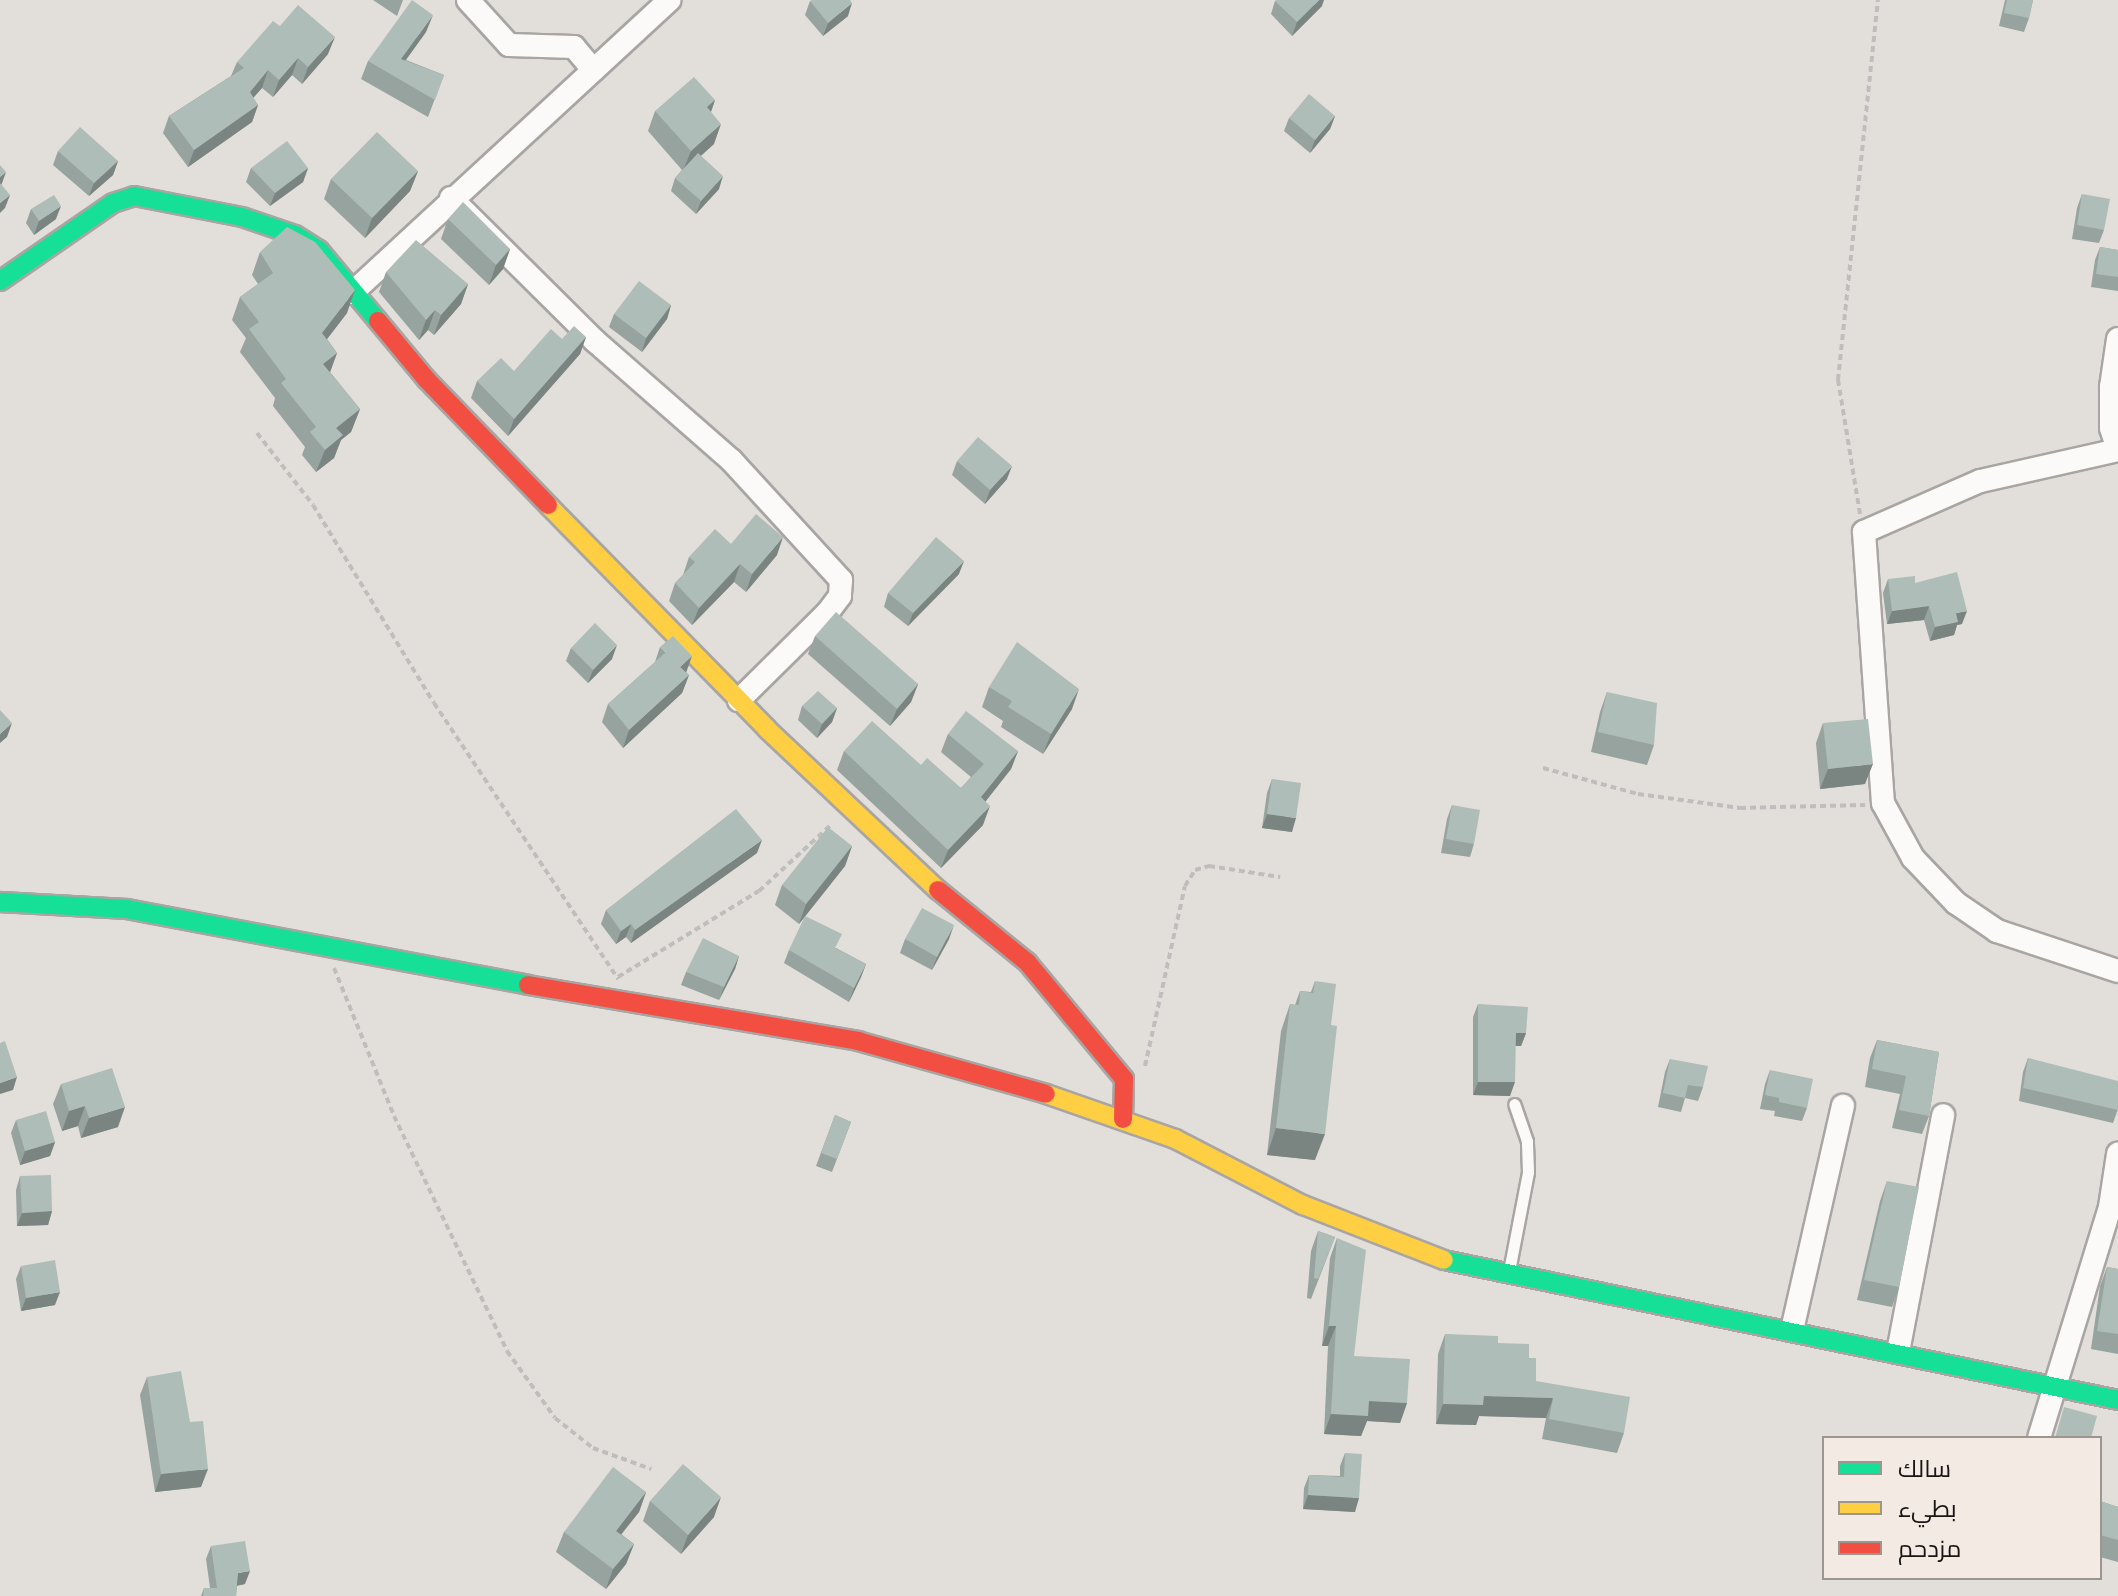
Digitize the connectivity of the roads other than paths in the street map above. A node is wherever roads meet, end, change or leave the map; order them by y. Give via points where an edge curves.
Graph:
1 (468, 0) edge
2 (669, 0) edge
3 (593, 70) junction
4 (451, 198) junction
5 (0, 281) edge
6 (352, 293) junction
7 (2118, 339) edge
8 (2118, 449) edge
9 (739, 700) junction
10 (0, 902) edge
11 (2118, 971) edge
12 (1514, 1104) dead end
13 (1843, 1106) dead end
14 (1943, 1115) dead end
15 (1123, 1119) junction
16 (2118, 1154) edge
17 (1508, 1277) junction
18 (1792, 1330) junction
19 (1898, 1352) junction
20 (2056, 1390) junction
21 (2118, 1400) edge
22 (2040, 1436) edge

1 - 3 street via 509,45 574,47
2 - 3 street
3 - 4 street
4 - 6 street
4 - 9 street via 595,341 731,460 841,580 840,596 827,613
5 - 6 street via 113,203 134,196 198,205 295,235 319,250
6 - 9 street via 427,380
7 - 8 street via 2111,387 2111,428
8 - 11 street via 1980,481 1864,532 1883,803 1913,858 1956,903 1997,931
9 - 15 street via 929,883 1027,962 1124,1079
10 - 15 street via 127,909 328,943 626,1005 858,1041 962,1067
12 - 17 lane via 1527,1141 1528,1172
13 - 18 street
14 - 19 street
15 - 17 street via 1414,1252
16 - 20 street via 2110,1207
17 - 18 street
18 - 19 street
19 - 20 street
20 - 21 street
20 - 22 street

